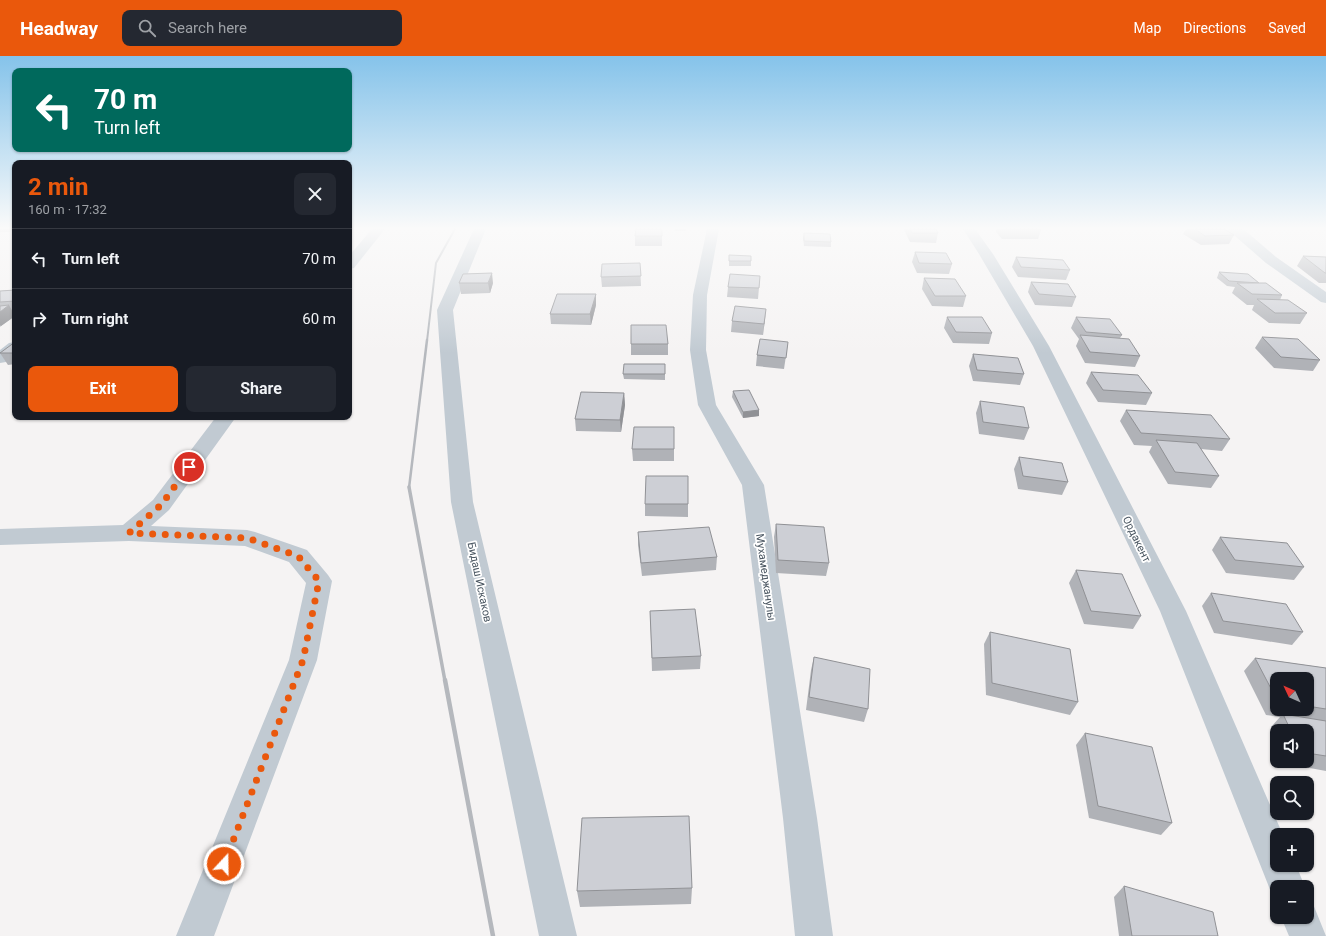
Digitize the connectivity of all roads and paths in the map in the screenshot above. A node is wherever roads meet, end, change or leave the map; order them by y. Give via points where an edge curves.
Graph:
1 (462, 270) edge
2 (705, 270) edge
3 (996, 270) edge
4 (1285, 270) edge
5 (1326, 299) edge
6 (12, 349) edge
7 (0, 358) edge
8 (224, 420) edge
9 (129, 533) junction
10 (0, 537) edge
11 (1270, 845) edge
12 (1303, 924) edge
13 (195, 936) edge
14 (558, 936) edge
15 (814, 936) edge
16 (1308, 936) edge

1 - 14 street, Бидаш Искаков via 446,310 462,502
2 - 15 street, Мухамеджанулы via 700,295 698,350 707,405 753,485
3 - 11 street, Ордакент via 1041,346 1173,610
4 - 5 street
6 - 7 street
8 - 9 street via 161,505
9 - 10 street
9 - 13 street via 247,538 298,556 319,581 303,660
12 - 16 street

